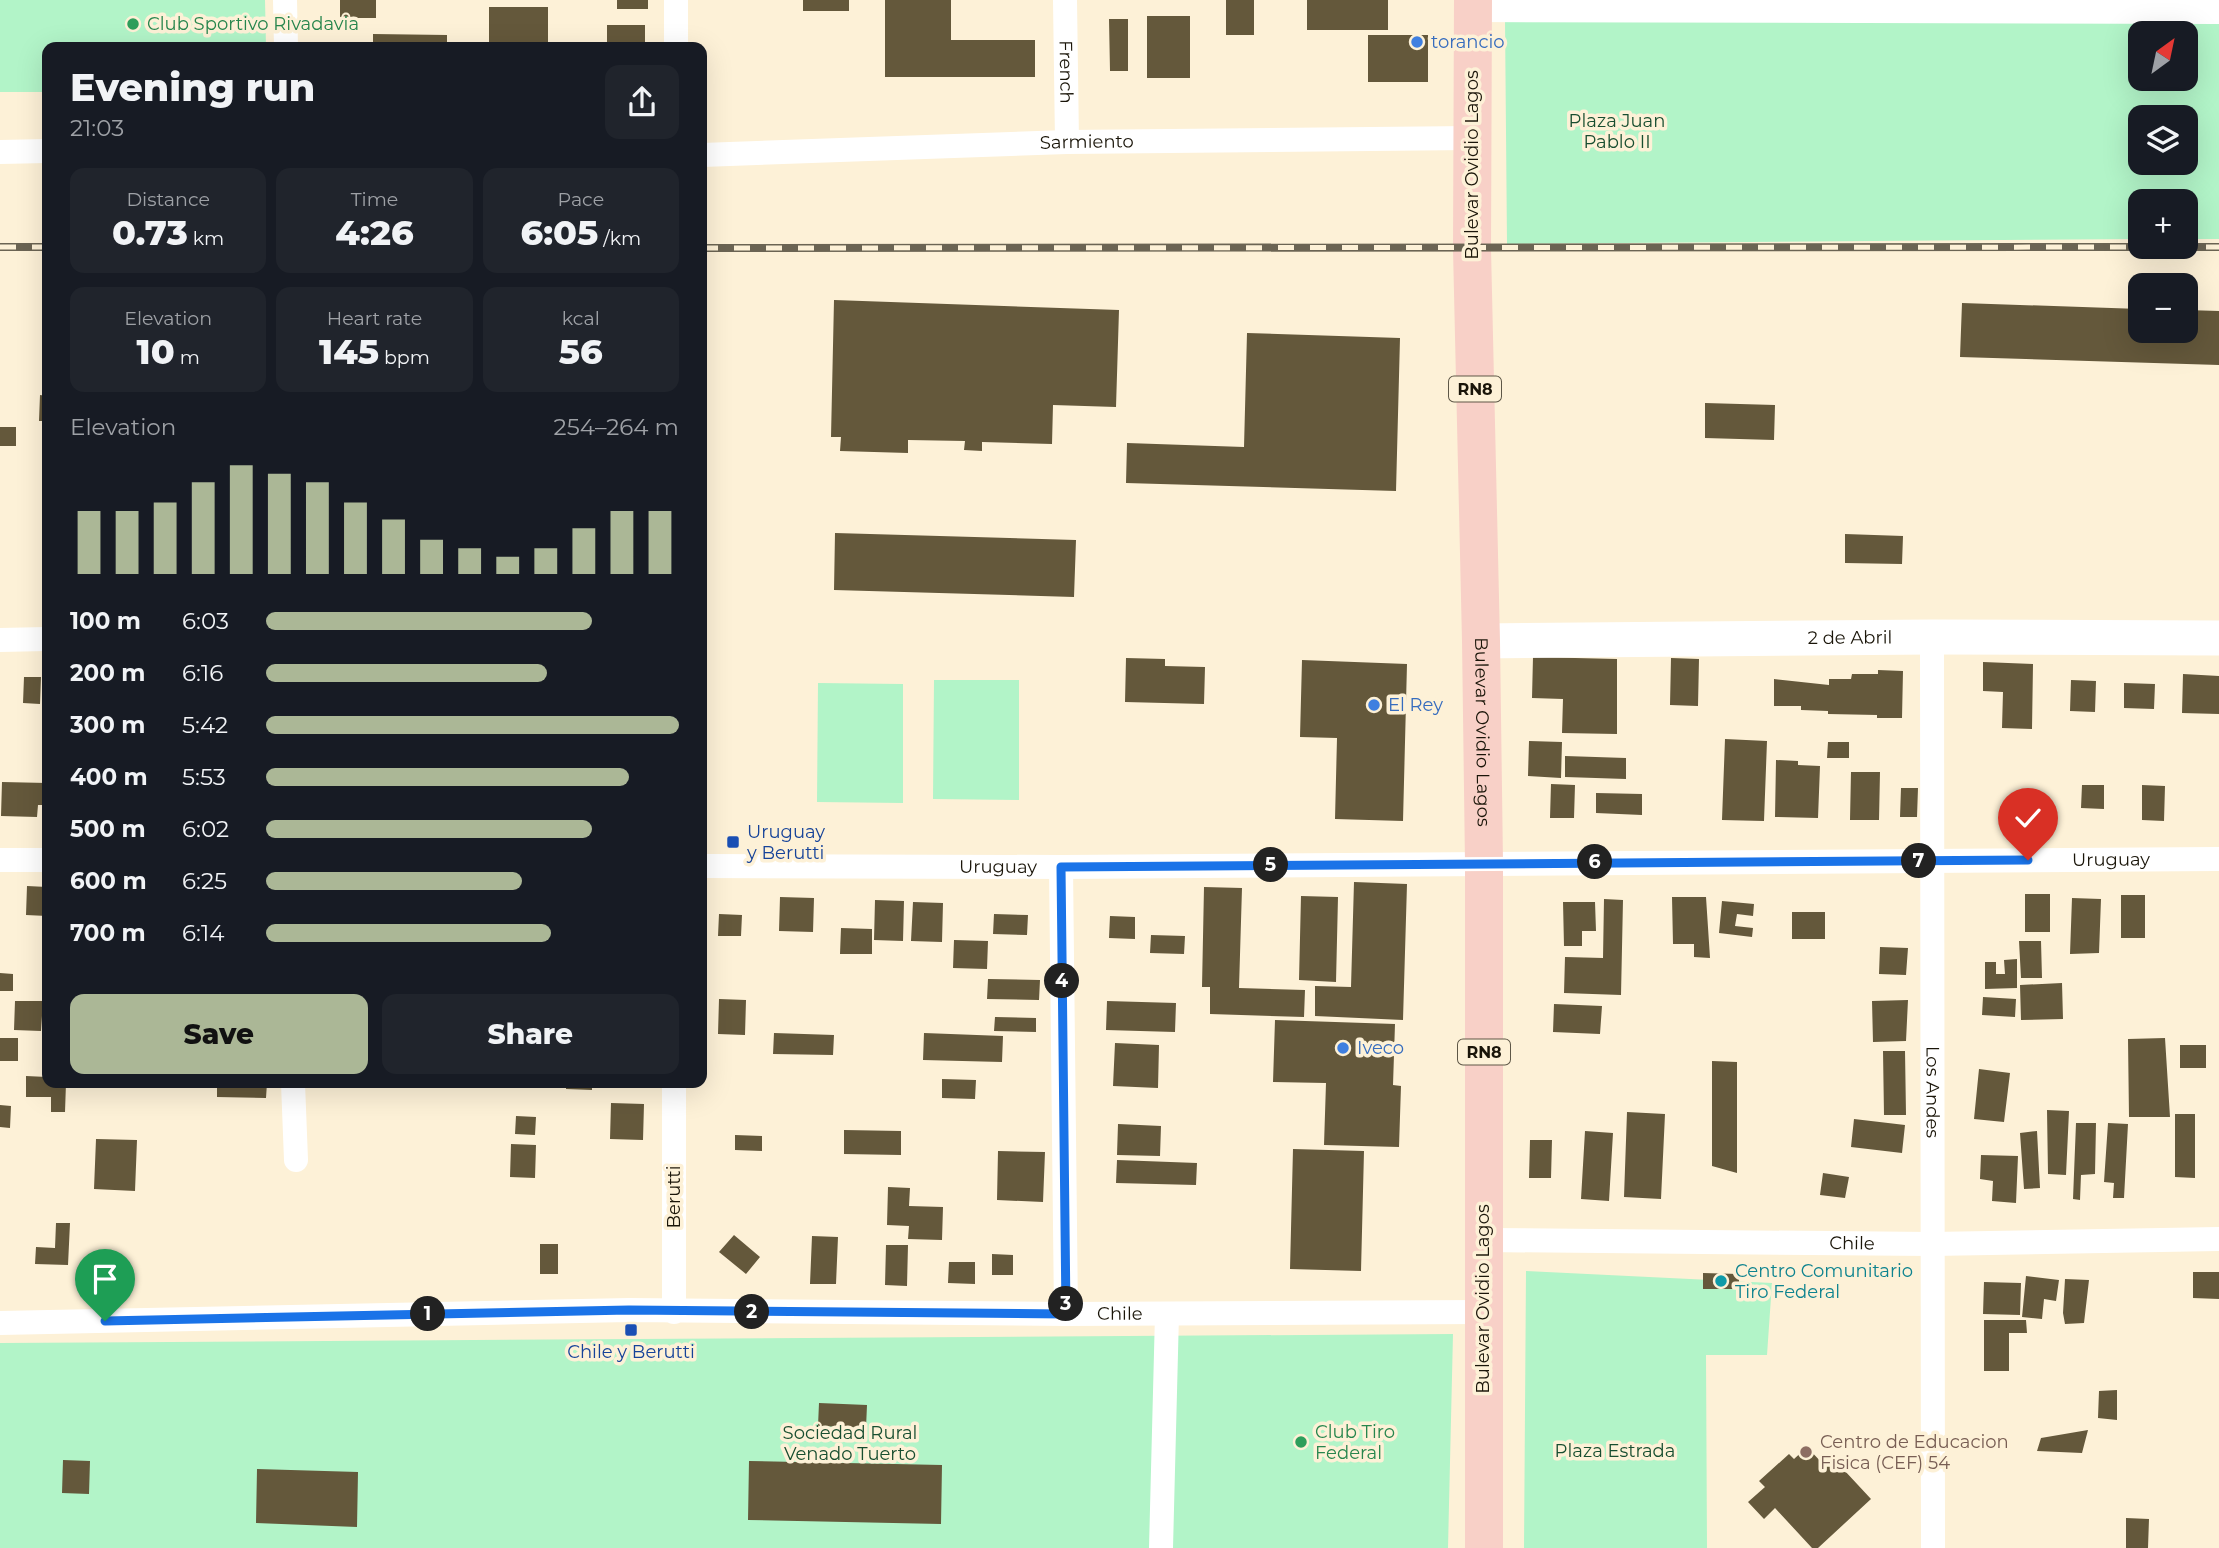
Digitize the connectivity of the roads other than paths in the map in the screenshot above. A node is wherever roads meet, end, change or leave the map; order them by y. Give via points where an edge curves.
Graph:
1 (285, 0) edge
2 (676, 0) edge
3 (1065, 0) edge
4 (1473, 4) edge
5 (1936, 4) edge
6 (2219, 9) edge
7 (286, 42) edge
8 (676, 42) edge
9 (1472, 138) junction
10 (1067, 142) junction
11 (42, 151) edge
12 (0, 152) edge
13 (707, 155) edge
14 (1932, 637) junction
15 (2219, 638) edge
16 (42, 639) edge
17 (0, 640) edge
18 (1481, 641) junction
19 (2219, 859) edge
20 (0, 860) edge
21 (42, 860) edge
22 (1933, 860) junction
23 (1484, 863) junction
24 (707, 866) edge
25 (1061, 867) junction
26 (293, 1088) edge
27 (674, 1088) edge
28 (296, 1160) dead end
29 (1484, 1240) junction
30 (2219, 1240) edge
31 (1932, 1244) junction
32 (674, 1312) junction
33 (1483, 1312) junction
34 (1066, 1314) junction
35 (1167, 1314) junction
36 (0, 1323) edge
37 (1161, 1548) edge
38 (1483, 1548) edge
39 (1933, 1548) edge

1 - 7 street
2 - 8 street
3 - 10 street, French
4 - 5 street
4 - 9 highway, Bulevar Ovidio Lagos / RN8
5 - 6 street
9 - 10 street, Sarmiento
9 - 18 highway, Bulevar Ovidio Lagos / RN8
10 - 13 street, Sarmiento
11 - 12 street
14 - 15 main road, 2 de Abril
14 - 18 main road, 2 de Abril
14 - 22 street, Los Andes
16 - 17 street
18 - 23 highway, Bulevar Ovidio Lagos / RN8
19 - 22 street, Uruguay
20 - 21 street
22 - 23 street, Uruguay
22 - 31 street, Los Andes
23 - 25 street, Uruguay
23 - 29 highway, Bulevar Ovidio Lagos / RN8
24 - 25 street, Uruguay
25 - 34 street
26 - 28 street
27 - 32 street, Berutti
29 - 31 street, Chile
29 - 33 highway, Bulevar Ovidio Lagos / RN8
30 - 31 street, Chile
31 - 39 street, Los Andes
32 - 34 street, Chile
32 - 36 street, Chile
33 - 35 street, Chile
33 - 38 highway, Bulevar Ovidio Lagos / RN8
34 - 35 street, Chile
35 - 37 street

